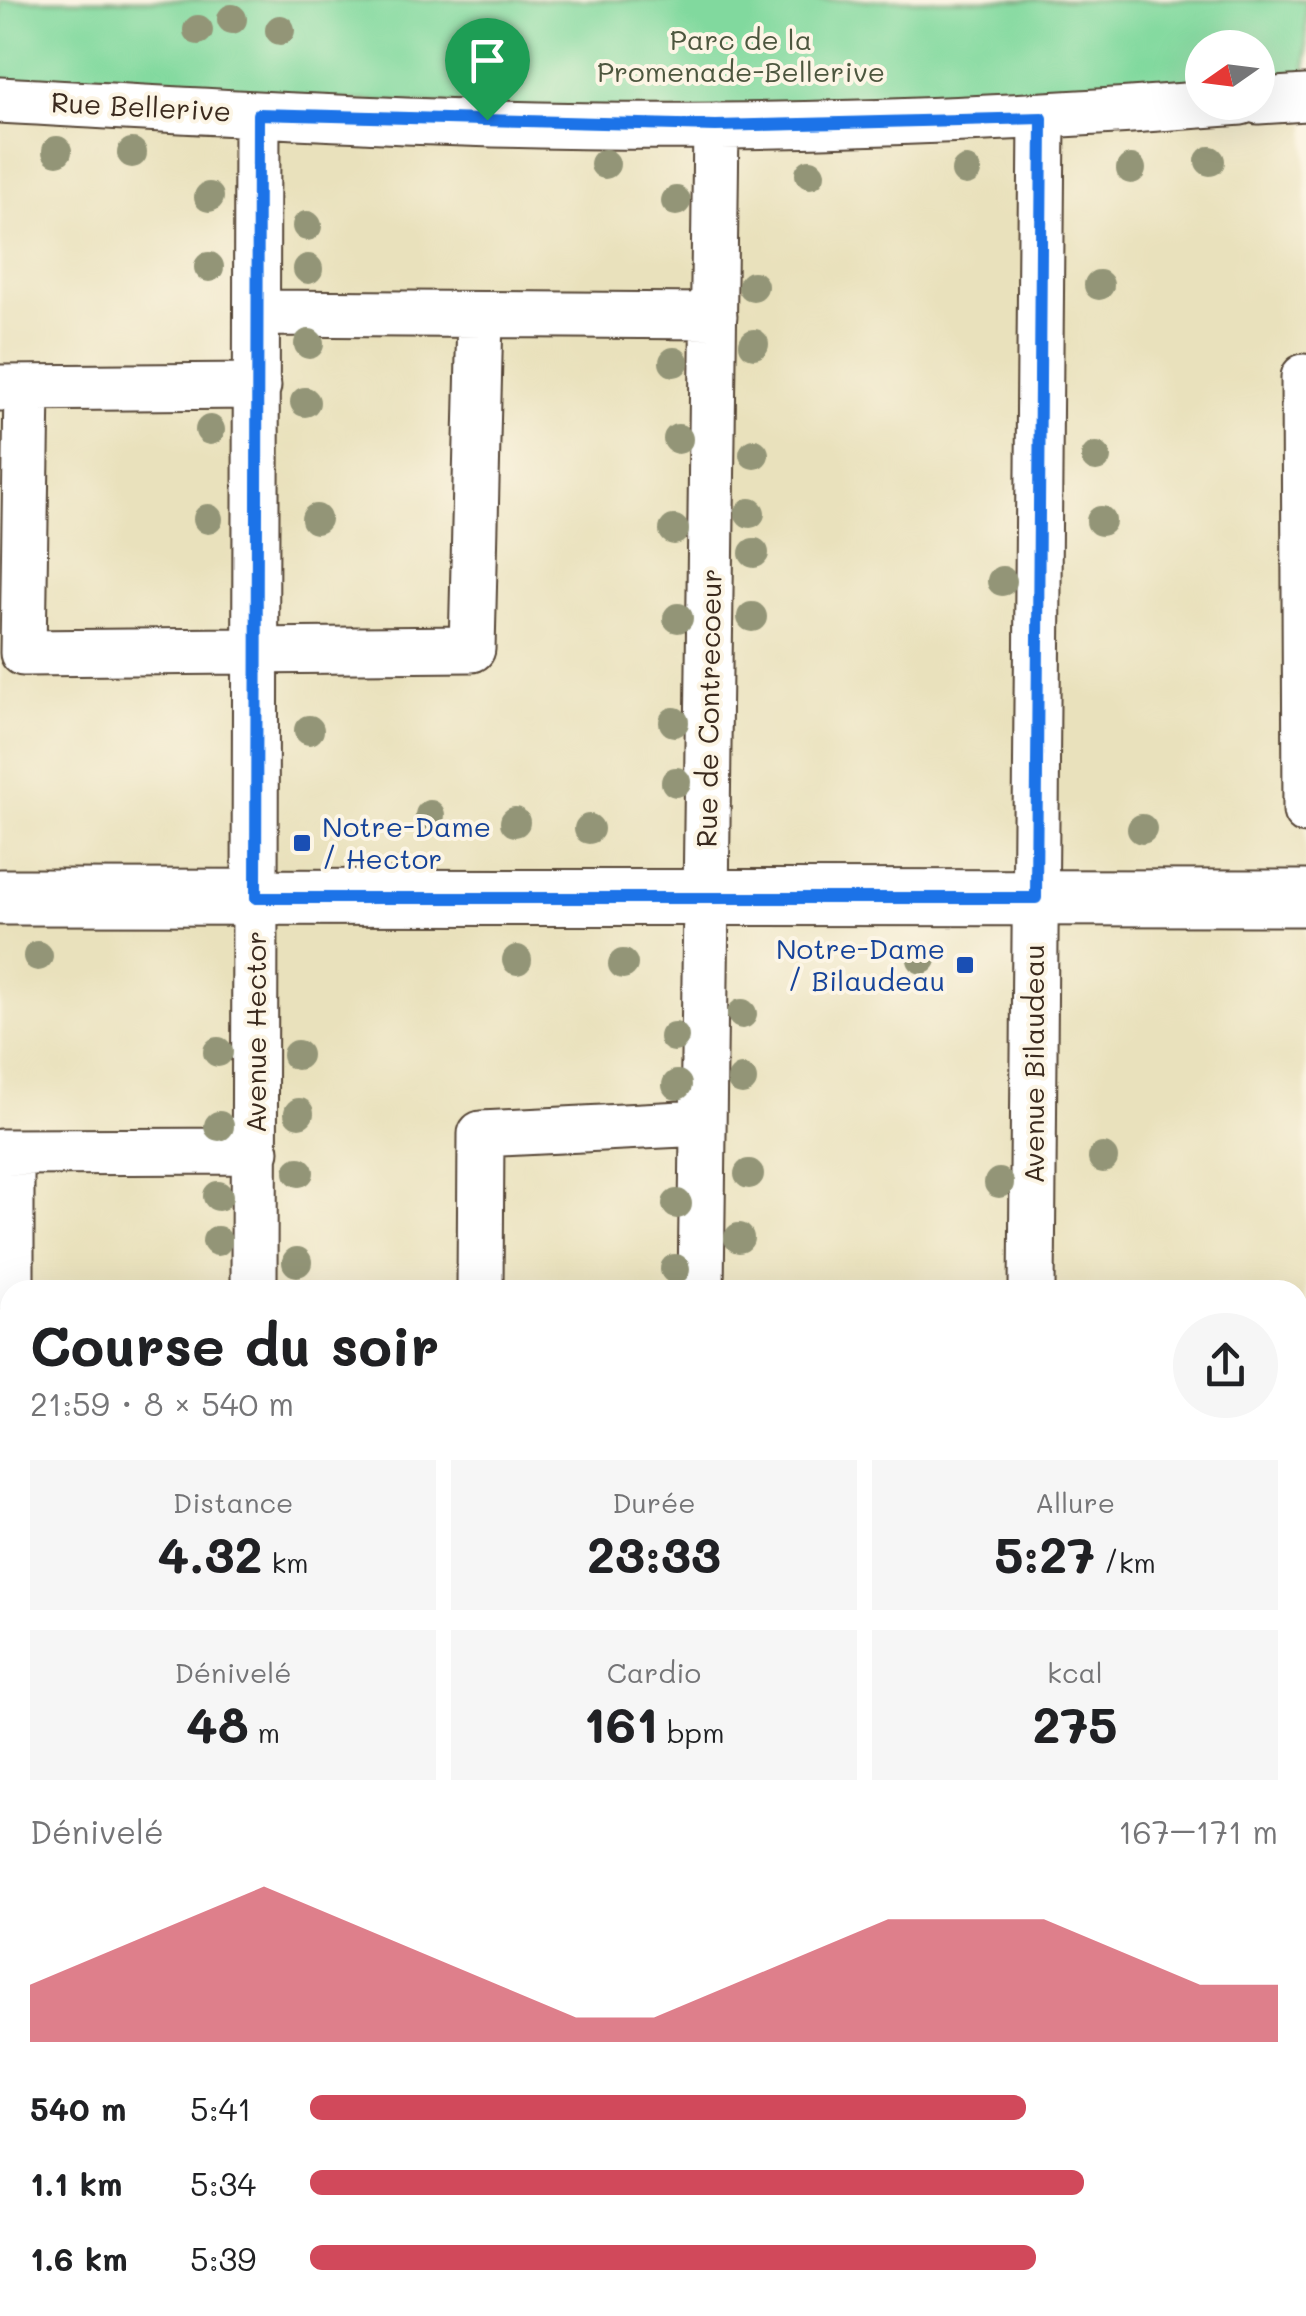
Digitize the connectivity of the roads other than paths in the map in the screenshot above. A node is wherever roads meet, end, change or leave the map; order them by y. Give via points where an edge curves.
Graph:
1 (1306, 98) edge
2 (0, 100) edge
3 (1275, 100) edge
4 (1185, 107) edge
5 (258, 114) junction
6 (1042, 118) junction
7 (716, 126) junction
8 (258, 313) junction
9 (480, 315) junction
10 (714, 316) junction
11 (1304, 377) dead end
12 (258, 386) junction
13 (14, 388) edge
14 (257, 649) junction
15 (11, 653) edge
16 (1306, 811) edge
17 (0, 898) edge
18 (256, 898) junction
19 (707, 898) junction
20 (1036, 898) junction
21 (1306, 898) edge
22 (704, 1124) junction
23 (256, 1151) junction
24 (6, 1152) edge
25 (11, 1280) edge
26 (254, 1280) edge
27 (480, 1280) edge
28 (702, 1280) edge
29 (1032, 1280) edge

1 - 3 street
2 - 5 street, Rue Bellerive
4 - 6 street, Rue Bellerive
5 - 7 street, Rue Bellerive
5 - 8 street, Avenue Hector
6 - 7 street, Rue Bellerive
6 - 20 street, Avenue Bilaudeau
7 - 10 street, Rue de Contrecoeur
8 - 9 street
8 - 12 street, Avenue Hector
9 - 10 street
9 - 14 street via 472,649
10 - 19 street, Rue de Contrecoeur
11 - 16 street
12 - 13 street
12 - 14 street, Avenue Hector
13 - 15 street
14 - 15 street
14 - 18 street, Avenue Hector
17 - 18 main road
18 - 19 main road
18 - 23 street, Avenue Hector
19 - 20 main road
19 - 22 street, Rue de Contrecoeur
20 - 21 main road
20 - 29 street, Avenue Bilaudeau
22 - 27 street via 481,1134
22 - 28 street, Rue de Contrecoeur
23 - 24 street
23 - 26 street, Avenue Hector
24 - 25 street

